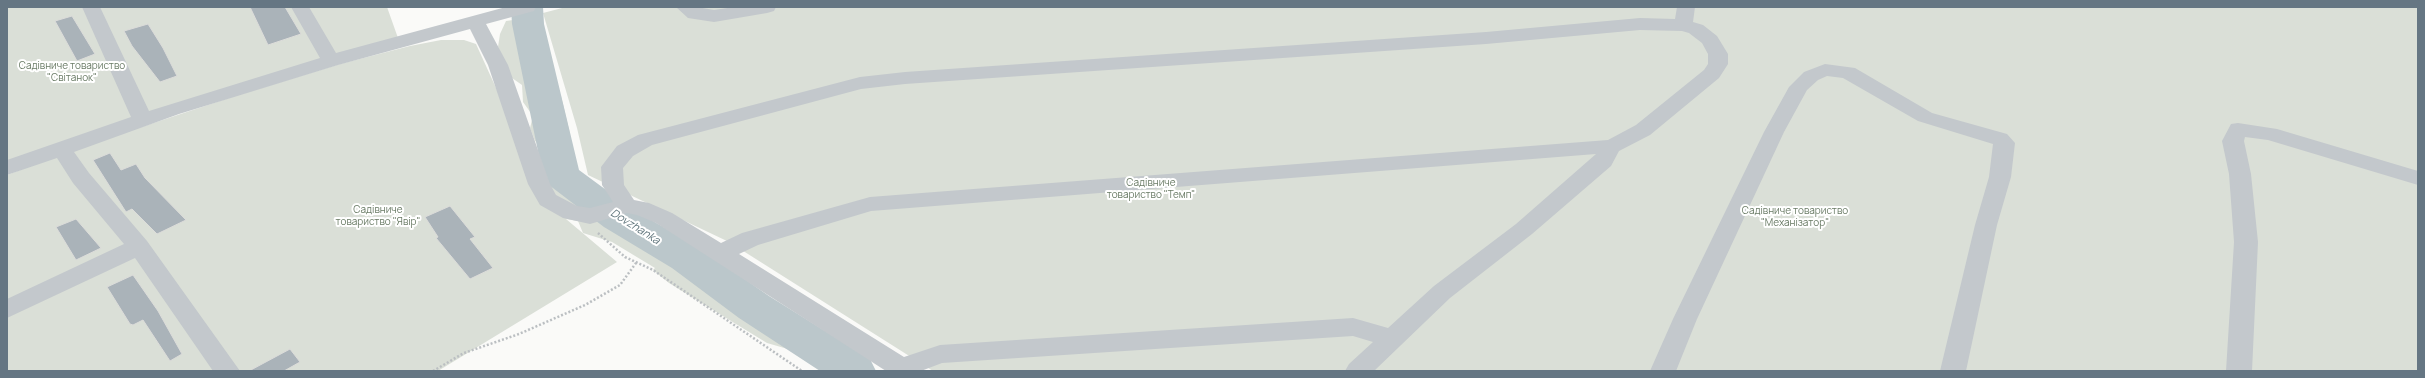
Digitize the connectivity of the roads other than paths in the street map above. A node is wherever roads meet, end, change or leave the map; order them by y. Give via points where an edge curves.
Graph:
1 (91, 7) edge
2 (300, 7) edge
3 (527, 7) edge
4 (685, 7) edge
5 (767, 7) edge
6 (1684, 16) edge
7 (476, 22) junction
8 (331, 61) junction
9 (143, 120) junction
10 (1607, 146) junction
11 (61, 148) junction
12 (7, 168) edge
13 (2418, 178) edge
14 (609, 211) junction
15 (139, 247) junction
16 (719, 254) junction
17 (7, 309) edge
18 (1392, 338) junction
19 (904, 370) edge
20 (227, 371) edge
21 (1358, 371) edge
22 (1663, 371) edge
23 (1953, 371) edge
24 (2239, 371) edge

1 - 9 street
2 - 8 street
3 - 7 street
4 - 5 street via 695,14 714,16
6 - 10 street via 1710,40 1718,54 1718,64 1712,74 1643,130 1612,146
6 - 14 street via 1640,24 1486,38 860,83 645,140 625,151 612,167 613,185
7 - 8 street
7 - 14 street via 498,65 539,184 548,200 571,213
8 - 9 street
9 - 11 street
10 - 16 street via 870,204 750,239
10 - 18 street via 1609,150 1603,161 1524,229 1442,292
11 - 12 street
11 - 15 street via 81,178
13 - 24 street via 2270,134 2238,129 2234,141 2240,174 2246,242
14 - 16 street via 641,208 664,218
15 - 17 street
15 - 20 street
16 - 19 street
18 - 19 street via 1353,327 940,354
18 - 21 street
22 - 23 street via 1774,132 1799,87 1811,76 1825,70 1848,72 1925,117 2000,139 2004,143 2000,177 1986,225

